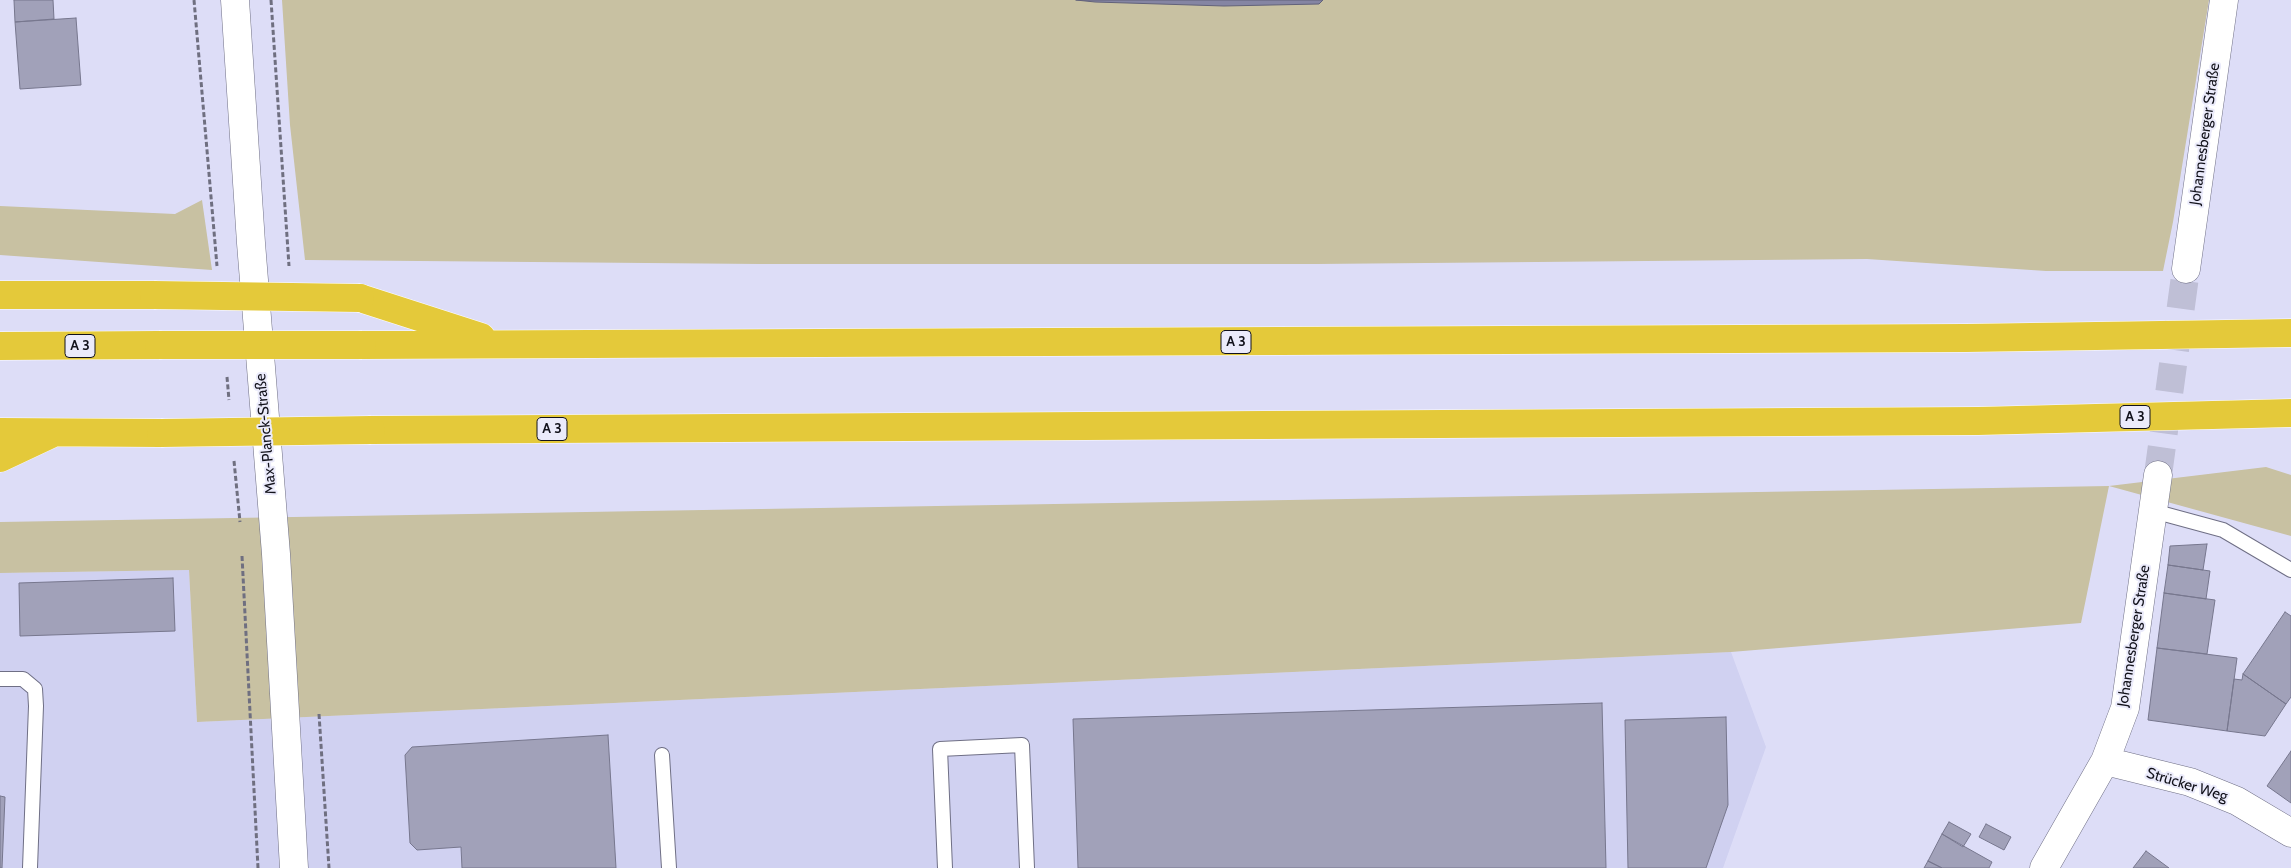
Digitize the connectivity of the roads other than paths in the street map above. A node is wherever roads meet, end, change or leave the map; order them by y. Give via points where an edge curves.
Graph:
1 (235, 0) edge
2 (2224, 0) edge
3 (2186, 269) tunnel mouth
4 (0, 294) edge
5 (2291, 333) edge
6 (506, 345) junction
7 (0, 346) edge
8 (2291, 413) edge
9 (58, 431) junction
10 (0, 432) edge
11 (0, 458) edge
12 (2158, 475) tunnel mouth
13 (2153, 511) junction
14 (2291, 570) edge
15 (0, 679) edge
16 (662, 755) dead end
17 (2105, 761) junction
18 (2291, 833) edge
19 (30, 868) edge
20 (294, 868) edge
21 (668, 868) edge
22 (945, 868) edge
23 (1027, 868) edge
24 (2044, 868) edge

1 - 20 street, Max-Planck-Straße via 276,554
2 - 3 street, Johannesberger Straße
4 - 6 highway, bridge via 360,298
5 - 6 highway, A 3 via 1966,338
6 - 7 highway, A 3, bridge
8 - 9 highway, A 3, bridge via 1968,421
9 - 10 highway, A 3
9 - 11 highway
12 - 13 street, Johannesberger Straße
13 - 14 lane via 2223,530
13 - 17 street, Johannesberger Straße via 2125,708
15 - 19 lane via 22,679 34,689
16 - 21 lane
17 - 18 street, Strücker Weg via 2190,782 2237,801
17 - 24 street, Johannesberger Straße
22 - 23 lane via 940,749 1022,745

